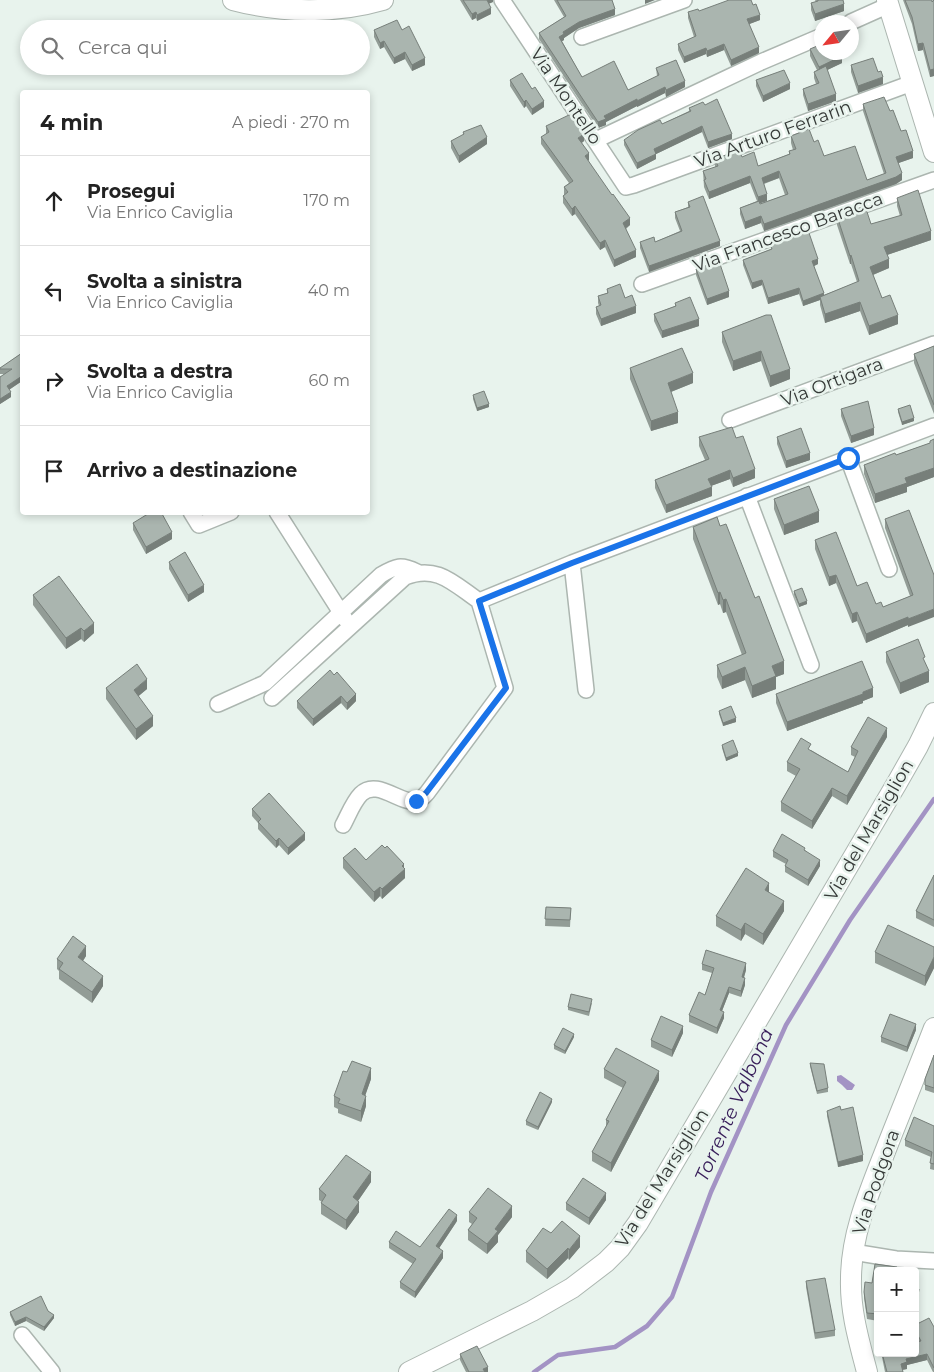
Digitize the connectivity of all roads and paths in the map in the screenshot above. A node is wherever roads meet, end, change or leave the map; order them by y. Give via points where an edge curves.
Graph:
1 (233, 0) edge
2 (382, 0) edge
3 (502, 0) edge
4 (684, 0) edge
5 (888, 2) edge
6 (859, 18) edge
7 (582, 38) dead end
8 (814, 39) edge
9 (912, 83) junction
10 (596, 140) junction
11 (934, 152) edge
12 (934, 180) edge
13 (634, 185) joint
14 (642, 284) dead end
15 (934, 344) edge
16 (730, 420) dead end
17 (934, 426) edge
18 (848, 458) junction
19 (747, 496) junction
20 (193, 515) edge
21 (224, 515) edge
22 (279, 515) edge
23 (572, 563) junction
24 (889, 570) dead end
25 (417, 572) junction
26 (479, 601) junction
27 (341, 612) junction
28 (350, 627) junction
29 (811, 665) dead end
30 (586, 690) dead end
31 (272, 698) dead end
32 (218, 704) dead end
33 (934, 713) edge
34 (343, 825) dead end
35 (934, 1028) edge
36 (853, 1252) junction
37 (934, 1261) edge
38 (22, 1334) dead end
39 (52, 1372) edge
40 (409, 1372) edge
41 (867, 1372) edge

1 - 2 street via 303,10 358,6
3 - 10 street, Via Montello
4 - 7 street
5 - 6 street
5 - 9 street
8 - 10 street
9 - 11 street
9 - 13 street, Via Arturo Ferrarin
10 - 13 street, Via Montello via 626,186
12 - 14 street, Via Francesco Baracca
15 - 16 street, Via Ortigara
17 - 18 street
18 - 19 street
18 - 24 street
19 - 23 street
19 - 29 street
20 - 21 street via 199,525
22 - 27 street
23 - 26 street
23 - 30 street
25 - 26 street via 440,574
25 - 27 street via 405,566 392,568
25 - 28 street via 405,577
26 - 34 street via 506,688 420,799 409,800 376,789 367,790 360,794
27 - 28 street
27 - 32 street via 264,683
28 - 31 street
33 - 40 street, Via del Marsiglion via 918,746 638,1223 620,1248 572,1288
35 - 36 street, Via Podgora via 862,1210
36 - 37 street
36 - 41 street, Via Podgora via 852,1304
38 - 39 street

